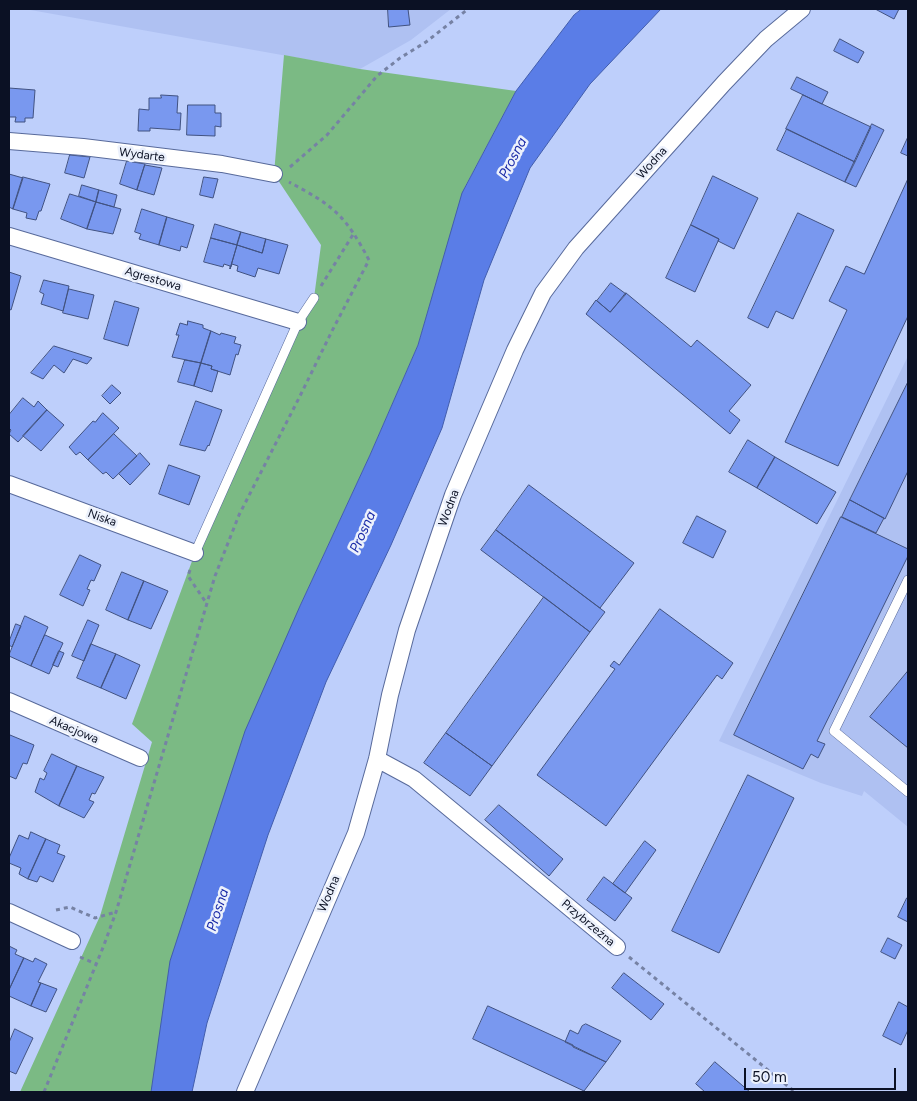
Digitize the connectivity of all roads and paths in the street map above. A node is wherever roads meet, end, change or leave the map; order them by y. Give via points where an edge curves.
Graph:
1 (468, 9) edge
2 (802, 9) edge
3 (9, 141) edge
4 (274, 174) junction
5 (354, 232) junction
6 (9, 236) edge
7 (314, 298) joint
8 (298, 322) junction
9 (9, 484) edge
10 (196, 553) junction
11 (908, 580) edge
12 (207, 604) junction
13 (9, 701) edge
14 (140, 758) dead end
15 (377, 759) junction
16 (908, 792) edge
17 (56, 910) dead end
18 (9, 912) edge
19 (116, 912) junction
20 (617, 947) joint
21 (75, 949) joint
22 (96, 964) junction
23 (44, 1092) edge
24 (245, 1092) edge
25 (795, 1092) edge

1 - 4 path via 377,76 327,135 294,164
2 - 15 street, Wodna via 766,39 724,83 576,248 543,293 453,495 408,630
3 - 4 street, Wydarte via 222,164
4 - 5 path via 318,197
5 - 7 path
5 - 12 path via 369,260 239,515
6 - 8 street, Agrestowa
7 - 8 lane
8 - 10 lane
9 - 10 street, Niska
10 - 12 path via 188,576
11 - 16 lane via 834,730
12 - 19 path
13 - 14 street, Akacjowa
15 - 20 street, Przybrzeżna via 414,779
15 - 24 street, Wodna via 356,833
17 - 19 path via 70,907 95,918
18 - 21 street
19 - 22 path
20 - 25 path, Przybrzeżna
21 - 22 path
22 - 23 path

